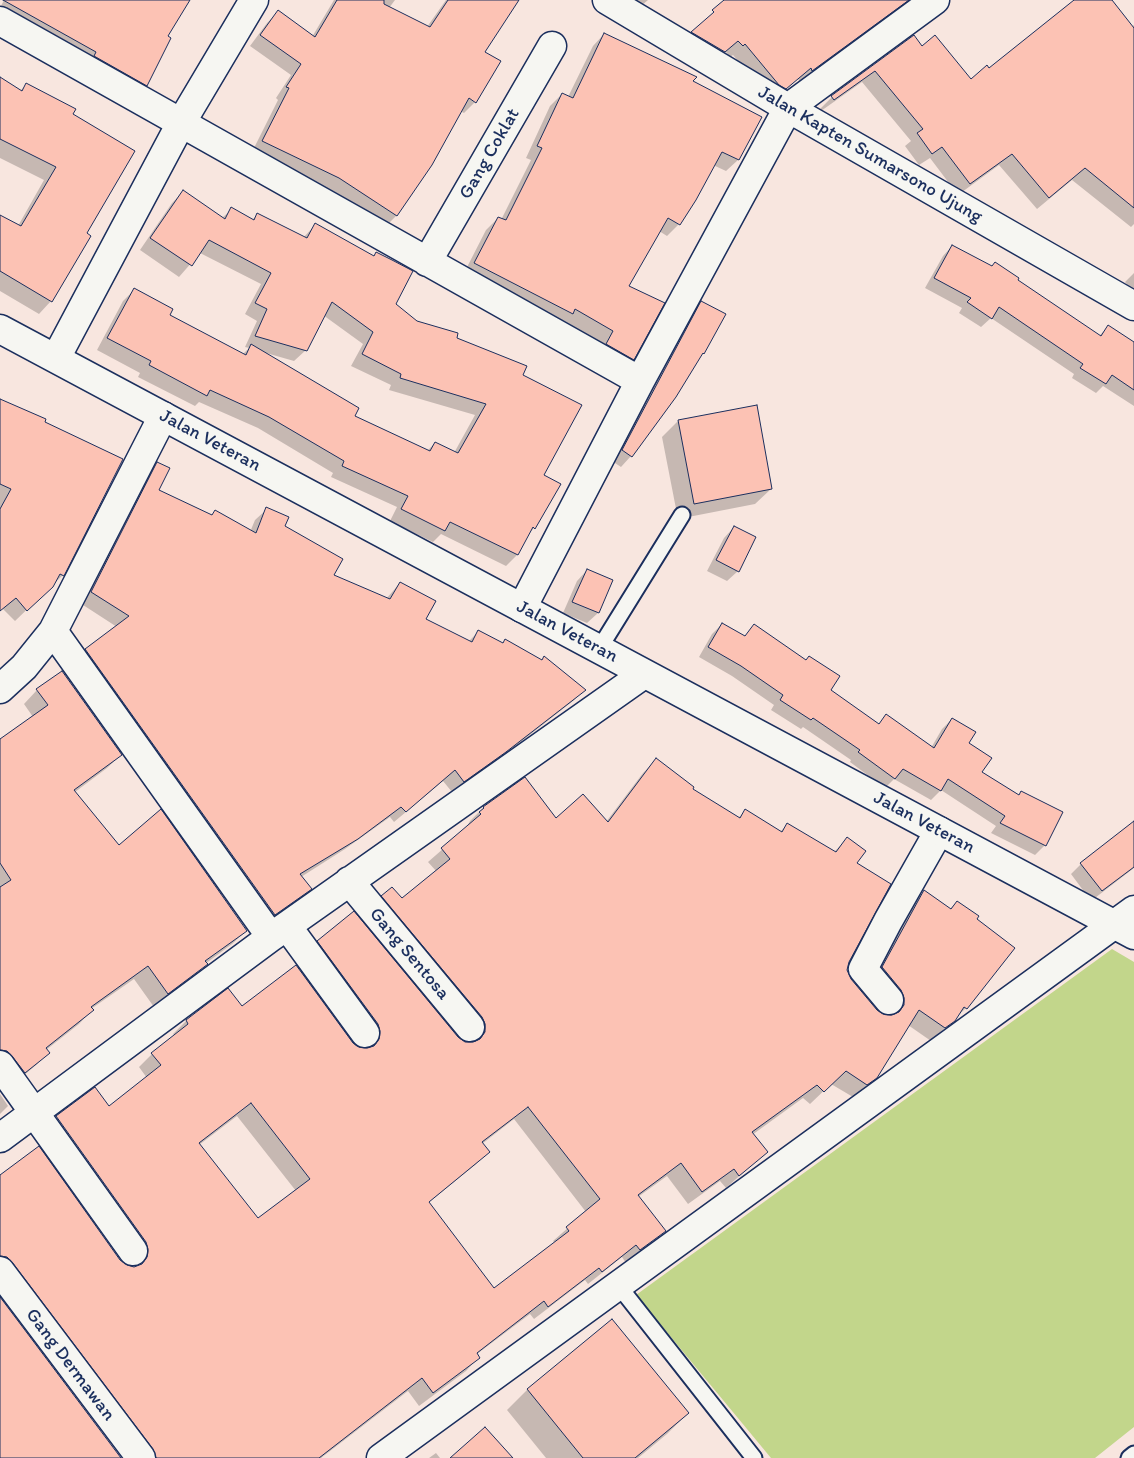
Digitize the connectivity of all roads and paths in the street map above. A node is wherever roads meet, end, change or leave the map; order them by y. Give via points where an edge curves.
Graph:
1 (254, 0) edge
2 (607, 0) edge
3 (935, 0) edge
4 (0, 21) edge
5 (552, 46) dead end
6 (788, 108) junction
7 (181, 123) junction
8 (427, 262) junction
9 (1134, 306) edge
10 (0, 329) edge
11 (56, 358) junction
12 (640, 381) junction
13 (163, 416) junction
14 (682, 515) dead end
15 (522, 608) junction
16 (53, 631) junction
17 (599, 649) junction
18 (644, 674) junction
19 (0, 690) edge
20 (939, 831) junction
21 (348, 881) junction
22 (1127, 923) edge
23 (279, 931) junction
24 (889, 1000) dead end
25 (470, 1027) dead end
26 (365, 1033) dead end
27 (0, 1065) edge
28 (35, 1112) junction
29 (0, 1138) edge
30 (133, 1250) dead end
31 (0, 1271) edge
32 (618, 1285) junction
33 (1134, 1454) edge
34 (141, 1458) edge
35 (381, 1458) edge
36 (754, 1458) edge
37 (1129, 1458) edge

1 - 7 street
2 - 6 street, Jalan Kapten Sumarsono Ujung
3 - 6 street
4 - 7 street
5 - 8 street, Gang Coklat
6 - 9 street, Jalan Kapten Sumarsono Ujung
6 - 12 street
7 - 8 street
7 - 11 street
8 - 12 street
10 - 11 street, Jalan Veteran
11 - 13 street, Jalan Veteran
12 - 15 street
13 - 15 street, Jalan Veteran
13 - 16 street
14 - 17 lane
15 - 17 street, Jalan Veteran
16 - 19 street
16 - 23 street
17 - 18 street, Jalan Veteran
18 - 20 street, Jalan Veteran
18 - 21 street
20 - 22 street, Jalan Veteran
20 - 24 street via 863,969
21 - 23 street
21 - 25 street, Gang Sentosa
22 - 32 street
23 - 26 street
23 - 28 street
27 - 28 street
28 - 29 street
28 - 30 street
31 - 34 street, Gang Dermawan
32 - 35 street
32 - 36 lane
33 - 37 lane

